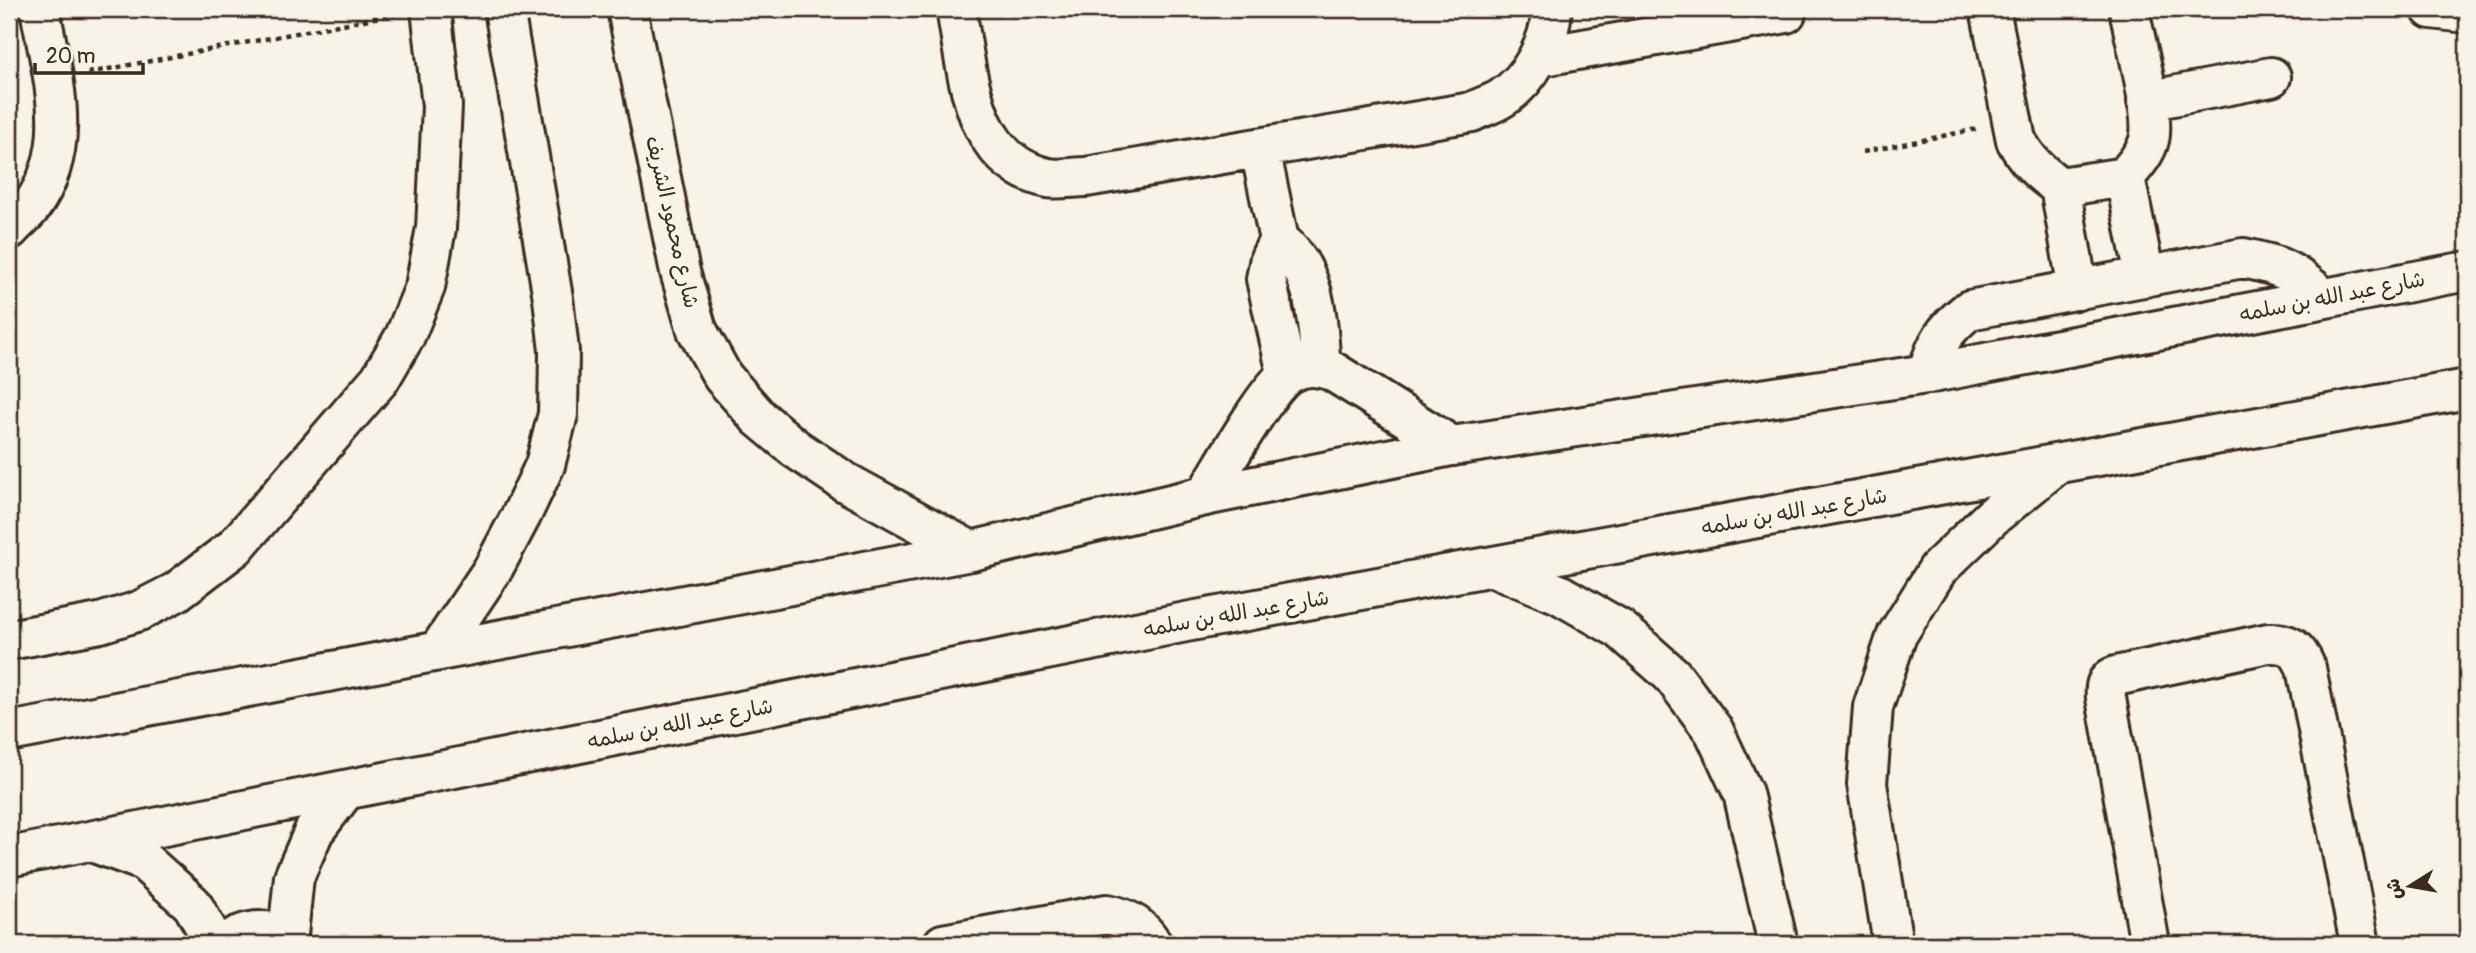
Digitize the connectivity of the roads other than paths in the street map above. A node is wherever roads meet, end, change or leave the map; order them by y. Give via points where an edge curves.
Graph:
1 (40, 9) edge
2 (504, 9) edge
3 (627, 9) edge
4 (956, 9) edge
5 (1552, 9) edge
6 (1990, 9) edge
7 (2129, 9) edge
8 (2431, 9) edge
9 (414, 11) edge
10 (1786, 13) dead end
11 (2467, 13) edge
12 (1538, 57) junction
13 (2271, 78) dead end
14 (2147, 100) junction
15 (1261, 149) junction
16 (2125, 177) junction
17 (2060, 187) junction
18 (9, 230) edge
19 (2467, 271) edge
20 (2145, 277) junction
21 (2078, 289) junction
22 (2323, 298) junction
23 (1304, 371) junction
24 (1927, 374) junction
25 (2467, 389) edge
26 (1452, 446) junction
27 (2057, 464) junction
28 (1205, 496) junction
29 (971, 551) junction
30 (1493, 567) junction
31 (9, 640) edge
32 (438, 651) junction
33 (9, 732) edge
34 (344, 792) junction
35 (92, 842) junction
36 (9, 857) edge
37 (1083, 931) edge
38 (287, 940) edge
39 (215, 944) edge
40 (226, 944) edge
41 (943, 944) edge
42 (1152, 944) edge
43 (1778, 944) edge
44 (1893, 944) edge
45 (2150, 944) edge
46 (2360, 944) edge

1 - 18 street via 58,107 58,142 48,176 31,206
2 - 32 street via 553,298 559,351 558,414 545,465 522,514 493,569
3 - 29 street, شارع محمود الشريف via 680,272 697,330 723,377 759,418 796,449 845,482
4 - 15 street via 974,102 988,137 1014,164 1048,178 1086,177
5 - 12 street
6 - 17 street via 2016,140 2025,158
7 - 14 street
8 - 11 street
9 - 31 street via 442,106 436,228 425,287 405,336 380,379 235,547 176,592 139,611 100,623
10 - 12 street
12 - 15 street via 1528,74 1503,97 1472,112
13 - 14 street
14 - 16 street via 2149,141
15 - 23 street via 1279,240 1269,258 1266,279
16 - 17 street
16 - 20 street
17 - 21 street
19 - 22 street, شارع عبد الله بن سلمه
20 - 21 street
20 - 22 street via 2243,258 2292,273
21 - 24 street via 1969,310 1949,326 1934,348
22 - 24 street, شارع عبد الله بن سلمه
23 - 26 street via 1332,371
23 - 28 street via 1271,391
24 - 26 street, شارع عبد الله بن سلمه
25 - 27 street, شارع عبد الله بن سلمه
26 - 28 street, شارع عبد الله بن سلمه
27 - 30 street, شارع عبد الله بن سلمه
27 - 44 street via 1938,569 1897,635 1874,708 1867,784
28 - 29 street, شارع عبد الله بن سلمه
29 - 32 street, شارع عبد الله بن سلمه
30 - 34 street, شارع عبد الله بن سلمه via 1191,621
30 - 43 street via 1559,594 1620,629 1680,686 1713,731 1744,793
32 - 33 street, شارع عبد الله بن سلمه
34 - 35 street, شارع عبد الله بن سلمه
34 - 38 street via 314,831 294,877
35 - 36 street, شارع عبد الله بن سلمه
35 - 39 street via 144,861 192,904
37 - 41 street
37 - 42 street via 1107,914 1137,926
38 - 40 street via 269,930 250,931
45 - 46 street via 2106,684 2116,676 2282,642 2301,655 2306,668

